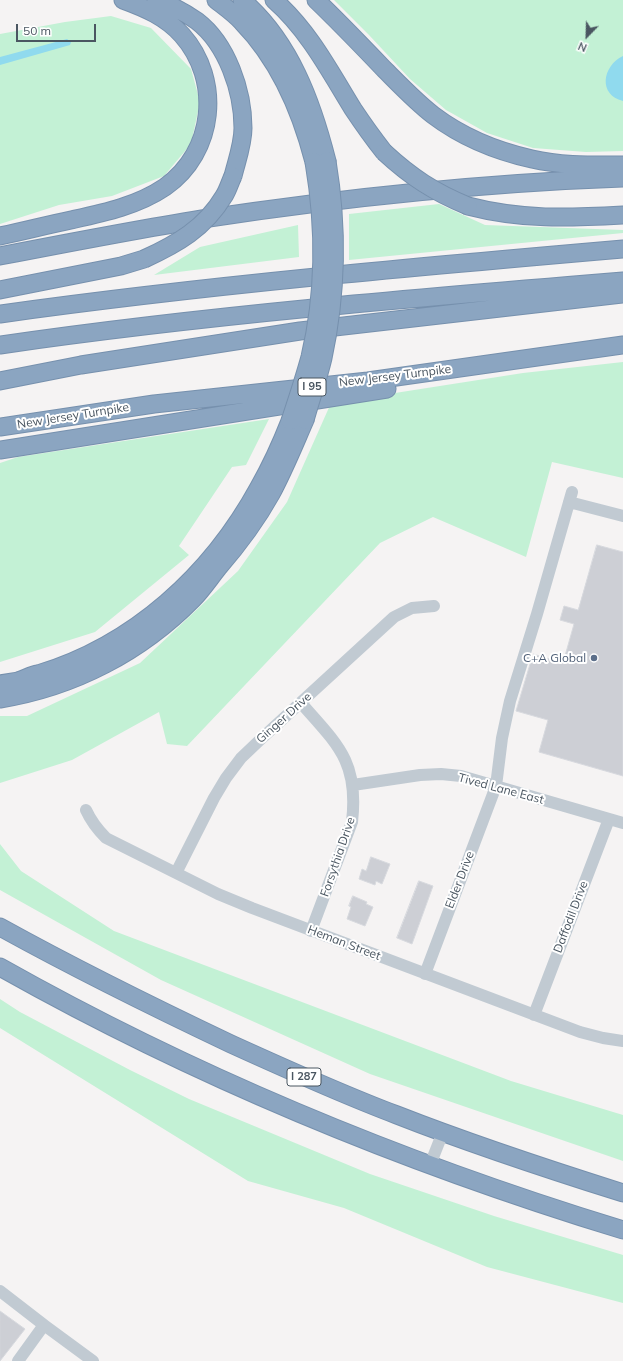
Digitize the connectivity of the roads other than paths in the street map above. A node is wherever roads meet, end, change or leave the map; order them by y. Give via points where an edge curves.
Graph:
1 (123, 0) edge
2 (156, 0) edge
3 (216, 0) edge
4 (242, 0) edge
5 (274, 0) edge
6 (316, 0) edge
7 (321, 162) junction
8 (623, 165) edge
9 (623, 178) edge
10 (623, 216) edge
11 (0, 236) edge
12 (623, 249) edge
13 (0, 256) edge
14 (623, 281) edge
15 (0, 290) edge
16 (623, 294) edge
17 (0, 314) edge
18 (0, 345) edge
19 (623, 345) edge
20 (432, 372) junction
21 (0, 381) edge
22 (297, 420) junction
23 (0, 427) edge
24 (0, 450) edge
25 (623, 516) edge
26 (434, 606) dead end
27 (35, 674) junction
28 (0, 675) edge
29 (0, 684) edge
30 (0, 699) edge
31 (301, 703) junction
32 (353, 785) junction
33 (496, 786) junction
34 (86, 810) dead end
35 (609, 819) junction
36 (623, 823) edge
37 (176, 873) junction
38 (0, 927) edge
39 (311, 931) junction
40 (0, 967) edge
41 (425, 974) junction
42 (534, 1015) junction
43 (623, 1041) edge
44 (442, 1132) junction
45 (430, 1165) junction
46 (623, 1193) edge
47 (623, 1230) edge
48 (0, 1291) edge
49 (44, 1325) junction
50 (18, 1361) edge
51 (93, 1361) edge

1 - 11 highway via 144,7 168,21 195,54 205,77 209,101 206,125 199,146 187,168 165,187 143,200 90,216
2 - 15 highway, bridge via 174,7 198,22 214,39 228,60 236,83 243,121 240,151 224,196 192,233 171,247 144,259 121,266
3 - 7 highway via 242,21 264,47 299,111
4 - 7 highway via 275,36 292,63 316,121
5 - 10 highway, bridge via 307,34 358,116 384,152 424,184 446,197 492,212 555,218
6 - 8 highway via 413,98 457,131 481,143 533,160 562,164
7 - 22 highway, bridge via 320,294
9 - 13 highway via 483,187 299,205
12 - 17 highway via 229,285
14 - 18 highway via 227,315
16 - 21 highway via 300,331 89,364
19 - 20 highway, New Jersey Turnpike / I 95
20 - 23 highway, New Jersey Turnpike / I 95 via 154,404
20 - 24 highway via 391,389
22 - 27 highway via 242,517 184,587 143,622 107,646 71,663
22 - 30 highway via 288,460 271,494 252,524 195,598 176,616 149,638 87,674 52,687
25 - 33 street, Elder Drive via 571,497 510,701
26 - 31 street, Ginger Drive via 412,608 394,617
27 - 28 highway
27 - 29 highway via 19,681
31 - 32 street, Forsythia Drive via 332,737 341,751 349,767
31 - 37 street, Ginger Drive via 241,758 226,778
32 - 33 street, Tived Lane East via 440,774 461,776
32 - 39 street, Forsythia Drive via 352,822
33 - 35 street, Tived Lane East
33 - 41 street, Elder Drive
34 - 37 street, Heman Street via 96,829 106,838
35 - 36 street, Tived Lane East
35 - 42 street, Daffodil Drive
37 - 39 street, Heman Street via 218,894
38 - 44 highway, I 287 via 62,962 158,1010 309,1080
39 - 41 street, Heman Street
40 - 45 highway via 125,1033 219,1078 318,1122
41 - 42 street, Heman Street
42 - 43 street, Heman Street via 580,1032
44 - 45 street
44 - 46 highway, I 287
45 - 47 highway
48 - 49 street
49 - 50 street
49 - 51 street

